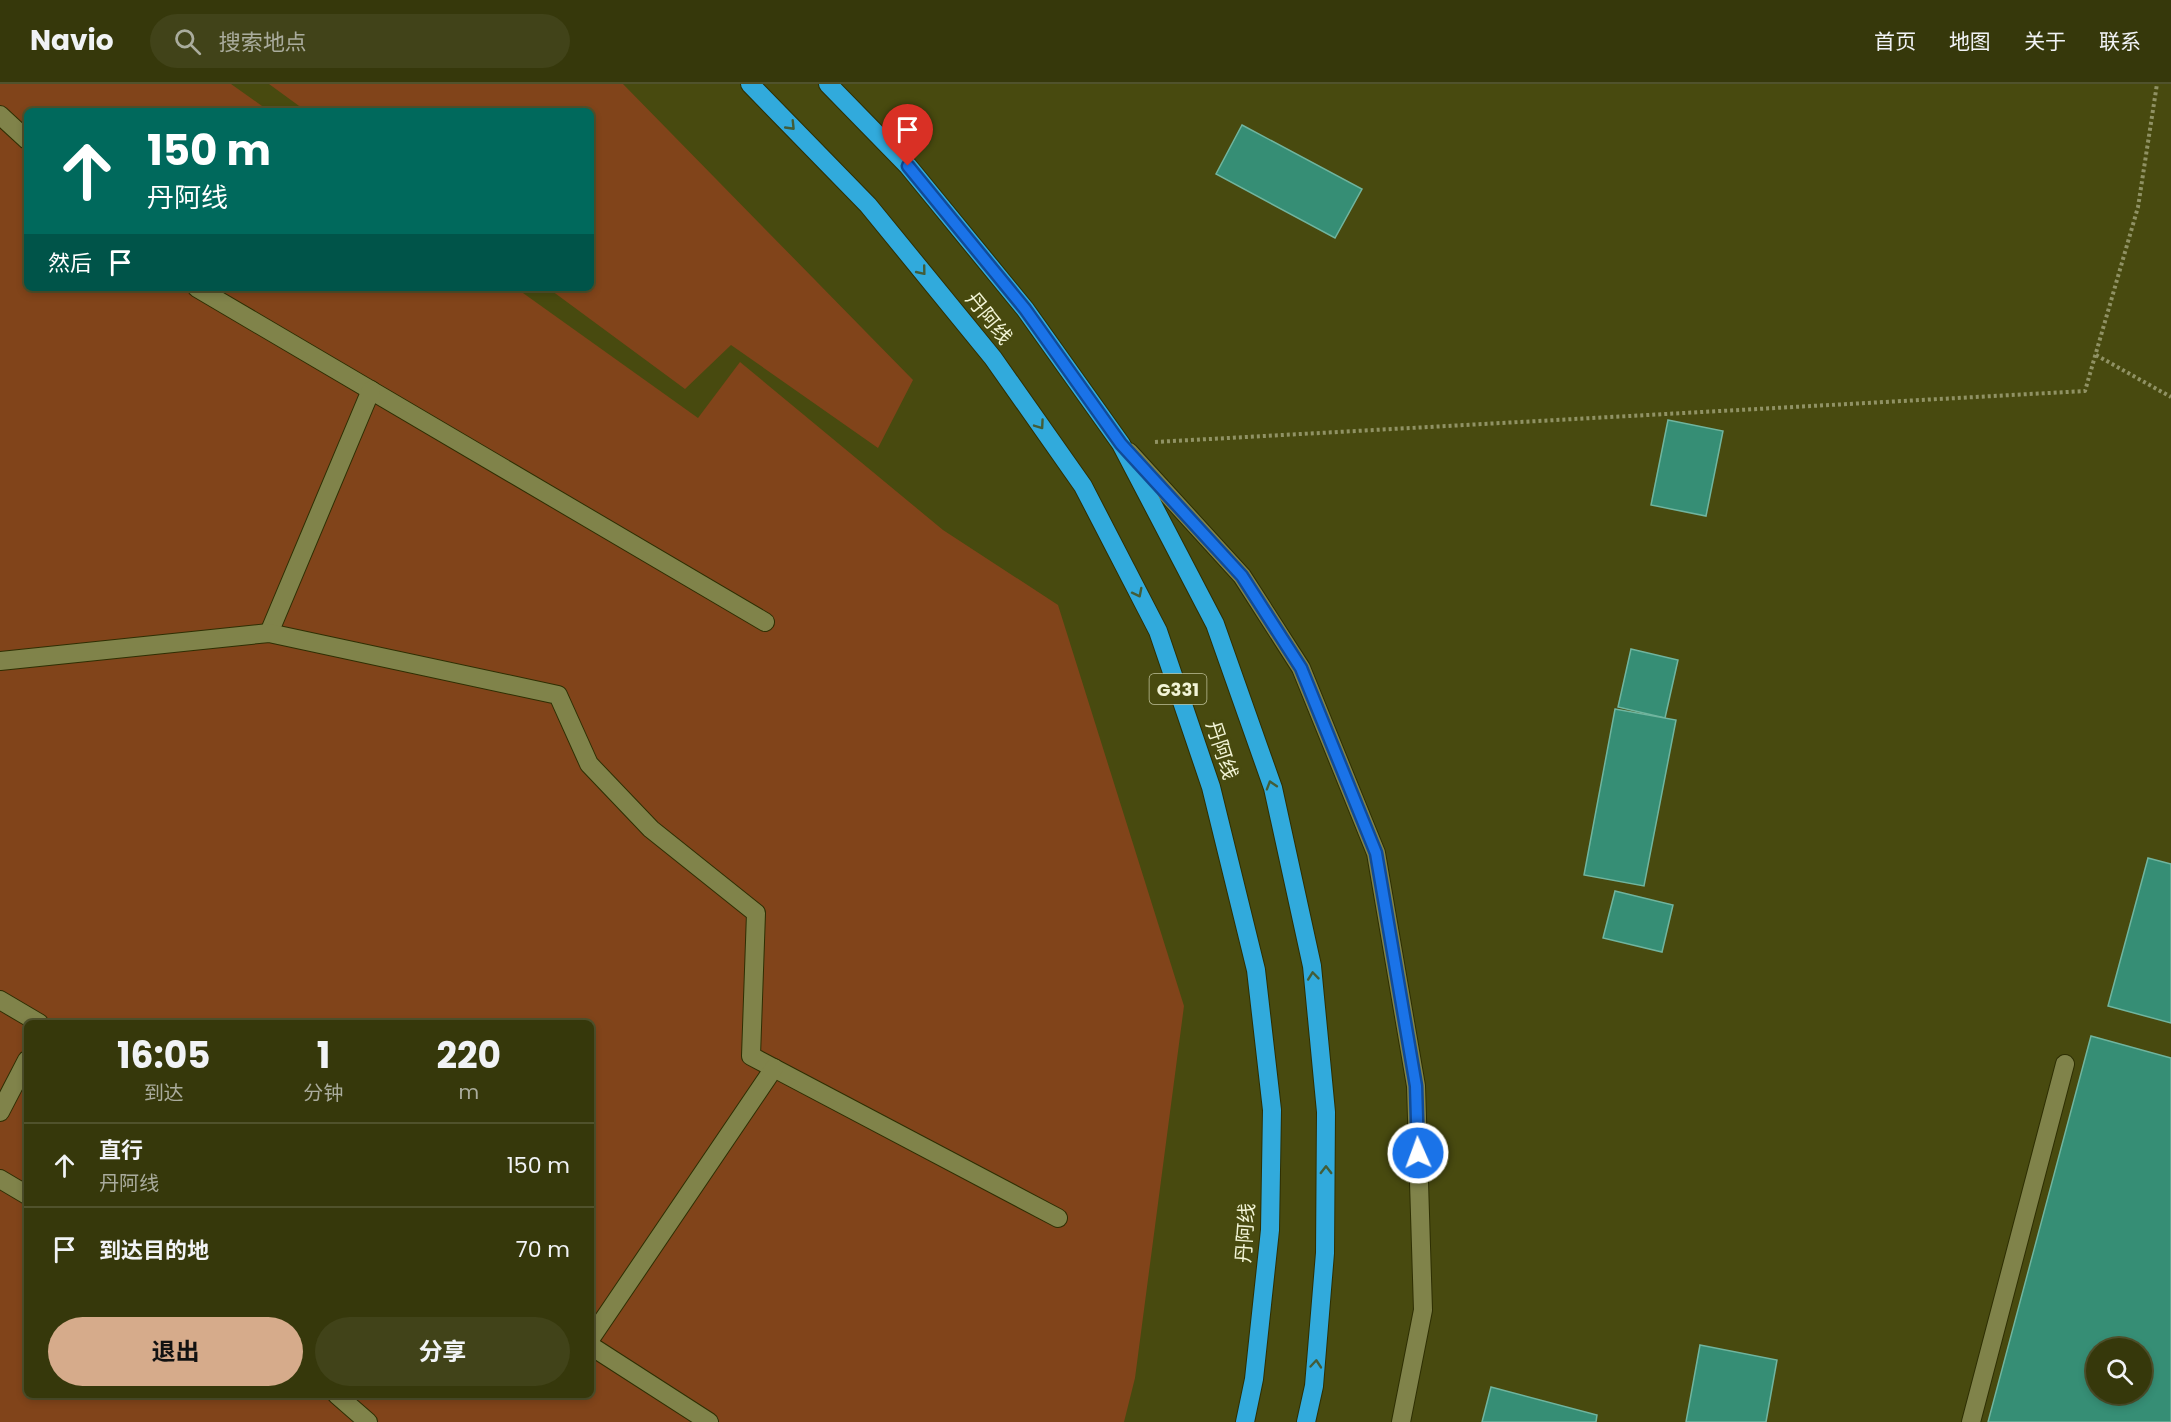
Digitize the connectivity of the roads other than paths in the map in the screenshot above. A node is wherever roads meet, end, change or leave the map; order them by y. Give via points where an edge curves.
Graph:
1 (750, 84) edge
2 (828, 84) edge
3 (0, 115) edge
4 (24, 137) edge
5 (202, 291) edge
6 (371, 390) junction
7 (1121, 444) junction
8 (765, 622) dead end
9 (269, 633) junction
10 (0, 661) edge
11 (0, 1000) edge
12 (34, 1020) edge
13 (2065, 1064) dead end
14 (24, 1066) edge
15 (774, 1068) junction
16 (0, 1112) edge
17 (0, 1179) edge
18 (24, 1193) edge
19 (1058, 1218) dead end
20 (594, 1334) edge
21 (594, 1348) edge
22 (340, 1398) edge
23 (368, 1422) edge
24 (709, 1422) edge
25 (1245, 1422) edge
26 (1306, 1422) edge
27 (1401, 1422) edge
28 (1971, 1422) edge

1 -> 25 highway, 丹阿线 / G331 via 867,205 993,358 1083,486 1158,632 1211,787 1256,970 1272,1110 1270,1230 1254,1379
2 - 7 highway, 丹阿线 / G331 via 908,166 1018,300
3 - 4 street
5 - 6 street
6 - 8 street
6 - 9 street
26 -> 7 highway, 丹阿线 / G331 via 1314,1386 1325,1253 1326,1112 1312,966 1273,788 1215,624
7 - 27 street via 1242,576 1301,668 1376,853 1416,1086 1423,1310
9 - 10 street
9 - 15 street via 558,694 589,764 651,829 756,913 751,1056
11 - 12 street
13 - 28 street
14 - 16 street
15 - 19 street
15 - 20 street
17 - 18 street
21 - 24 street
22 - 23 street

